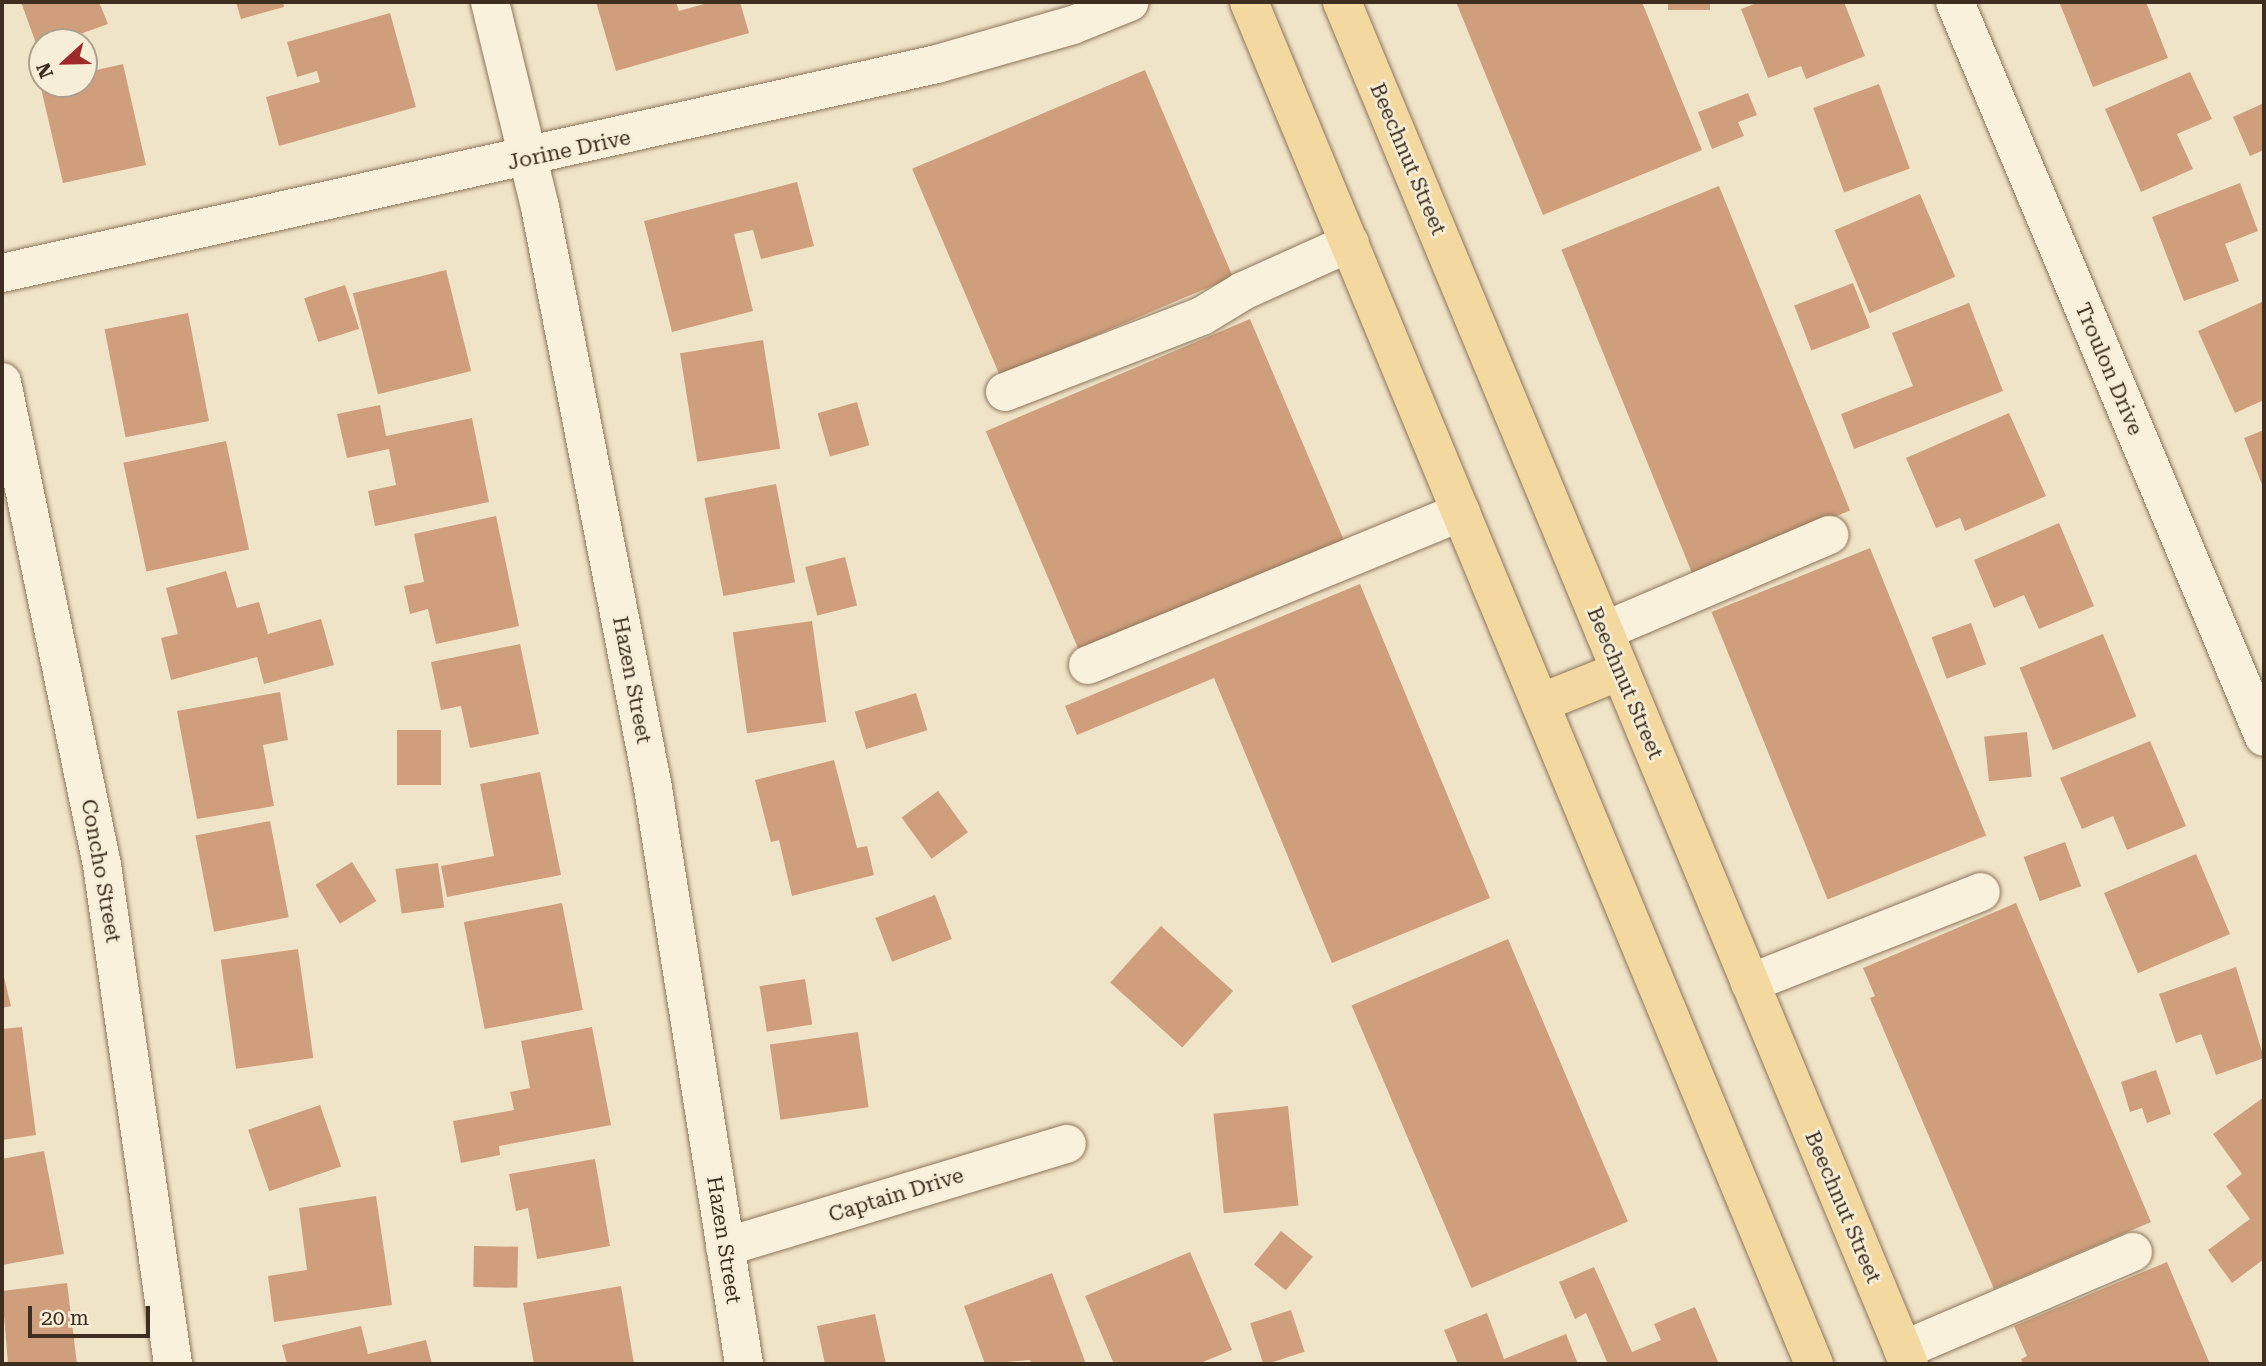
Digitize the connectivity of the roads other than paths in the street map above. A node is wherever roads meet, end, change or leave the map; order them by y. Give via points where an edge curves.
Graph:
1 (489, 2) edge
2 (1130, 2) edge
3 (1249, 2) edge
4 (1342, 2) edge
5 (1955, 2) edge
6 (1059, 14) edge
7 (529, 158) junction
8 (1350, 243) junction
9 (2, 273) edge
10 (2, 382) edge
11 (1004, 393) dead end
12 (1461, 512) junction
13 (1829, 535) dead end
14 (1604, 631) junction
15 (1088, 665) dead end
16 (1620, 671) junction
17 (1540, 703) junction
18 (2264, 737) edge
19 (1981, 892) dead end
20 (1750, 982) junction
21 (1067, 1144) dead end
22 (725, 1247) junction
23 (2133, 1252) dead end
24 (1906, 1357) edge
25 (173, 1364) edge
26 (744, 1364) edge
27 (1814, 1364) edge

1 - 7 street, Hazen Street
2 - 6 street, Jorine Drive
3 - 8 main road
4 - 14 main road, Beechnut Street
5 - 18 street, Troulon Drive
6 - 7 street, Jorine Drive via 937,64
7 - 9 street, Jorine Drive
7 - 22 street, Hazen Street via 653,788
8 - 11 street via 1243,291 1202,316
8 - 12 main road
10 - 25 street, Concho Street via 102,865
12 - 15 street
12 - 17 main road
13 - 14 street
14 - 16 main road, Beechnut Street
16 - 17 main road
16 - 20 main road, Beechnut Street
17 - 27 main road
19 - 20 street
20 - 24 main road, Beechnut Street
21 - 22 street, Captain Drive
22 - 26 street, Hazen Street
23 - 24 street

